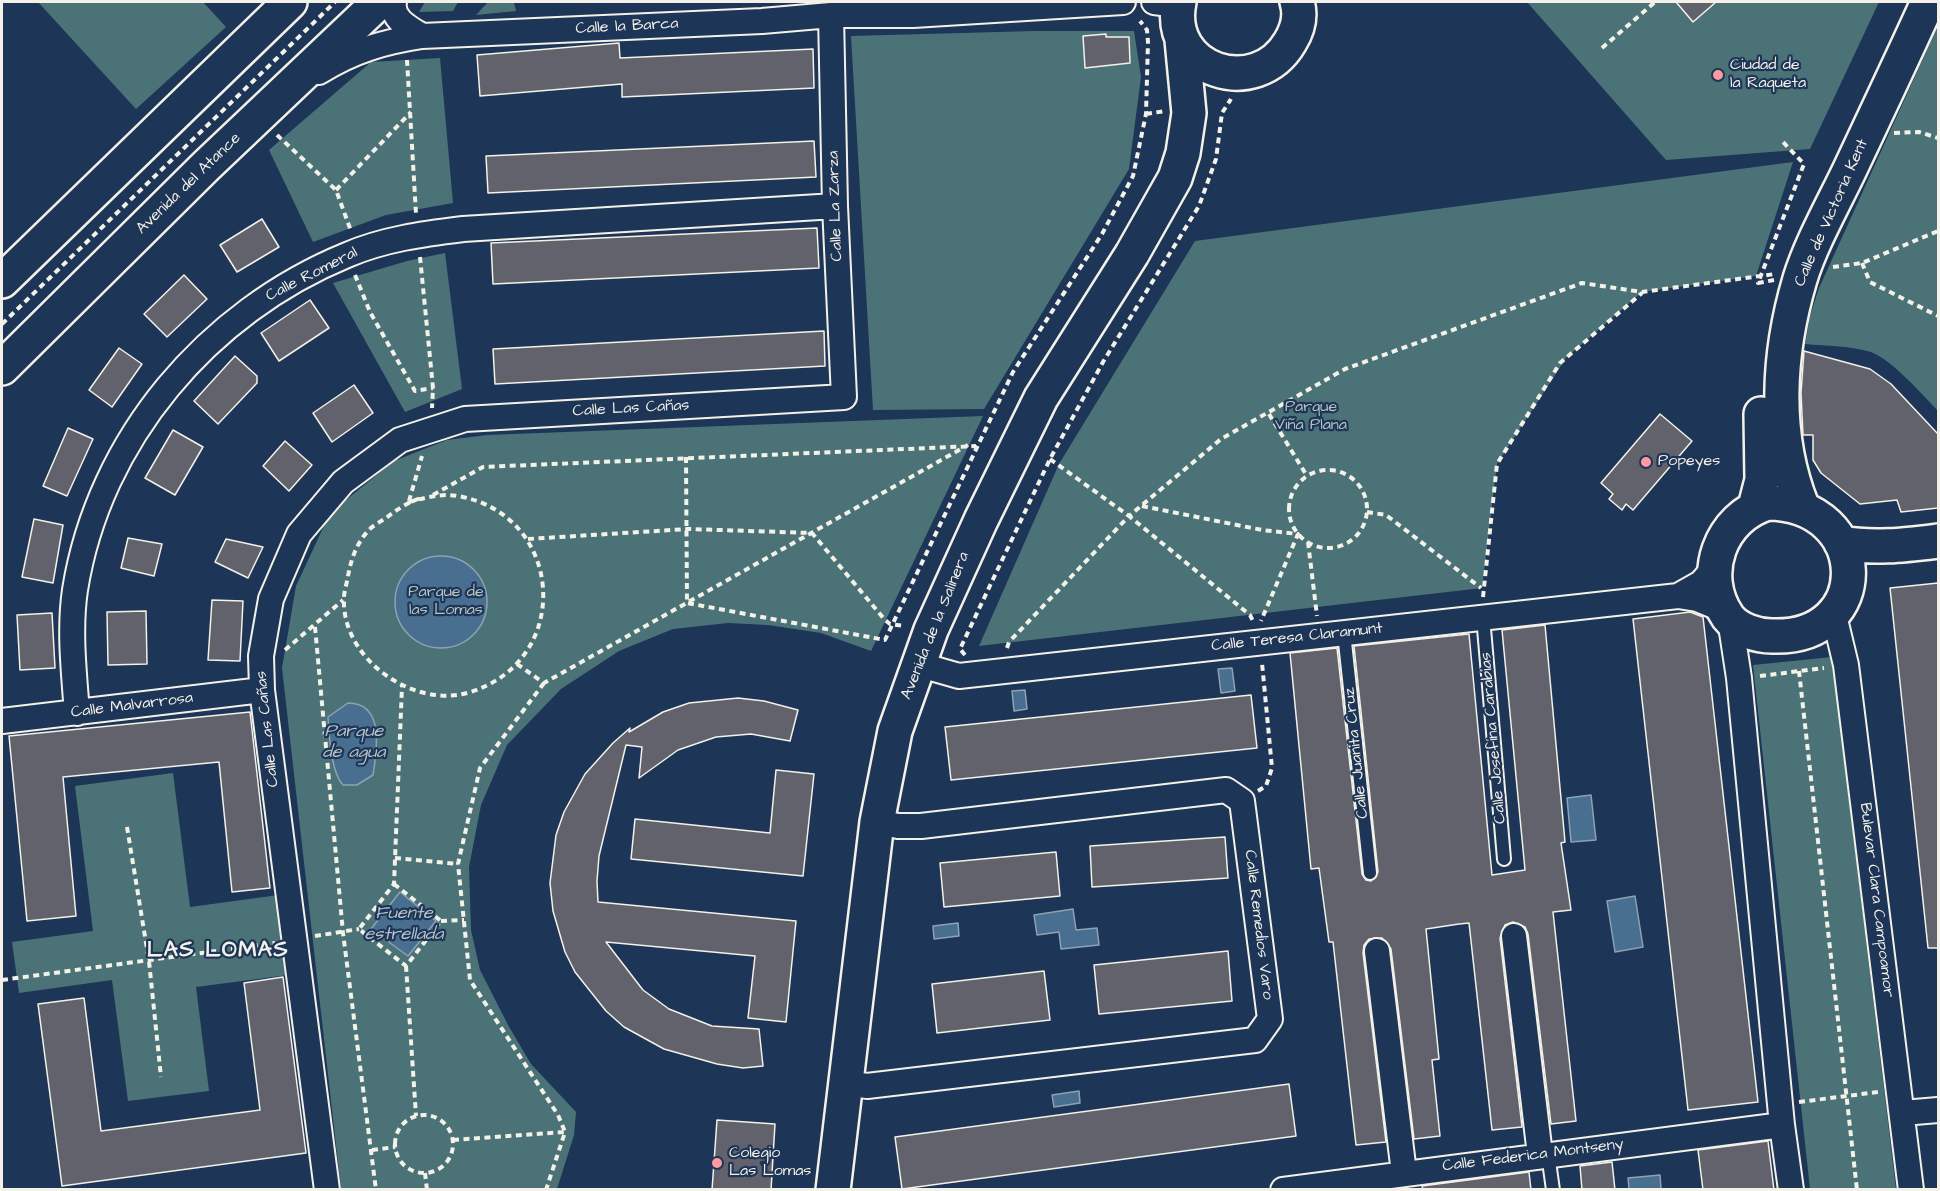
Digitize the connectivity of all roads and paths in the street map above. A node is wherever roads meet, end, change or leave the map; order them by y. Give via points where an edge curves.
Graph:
1 (290, 2) edge
2 (335, 2) edge
3 (379, 2) edge
4 (394, 2) edge
5 (779, 2) edge
6 (793, 2) edge
7 (868, 2) edge
8 (1655, 2) edge
9 (1906, 2) edge
10 (1928, 2) edge
11 (1170, 3) edge
12 (1300, 4) edge
13 (904, 8) edge
14 (1129, 10) edge
15 (831, 15) junction
16 (762, 21) junction
17 (425, 36) junction
18 (1182, 40) junction
19 (1602, 48) dead end
20 (1227, 83) junction
21 (270, 107) junction
22 (412, 112) junction
23 (1189, 112) junction
24 (1867, 134) junction
25 (1938, 138) edge
26 (1783, 142) dead end
27 (336, 190) junction
28 (835, 206) junction
29 (362, 231) dead end
30 (1938, 231) edge
31 (418, 235) junction
32 (1862, 263) junction
33 (352, 267) dead end
34 (1779, 275) junction
35 (2, 281) edge
36 (1642, 292) junction
37 (1938, 316) edge
38 (2, 324) edge
39 (2, 368) edge
40 (433, 388) junction
41 (844, 397) joint
42 (1269, 414) junction
43 (430, 430) junction
44 (969, 445) junction
45 (976, 446) junction
46 (686, 458) junction
47 (1050, 459) junction
48 (1307, 476) junction
49 (432, 496) junction
50 (421, 498) dead end
51 (409, 502) junction
52 (1142, 505) junction
53 (1802, 506) junction
54 (1755, 507) junction
55 (1367, 512) junction
56 (1129, 516) junction
57 (688, 529) junction
58 (812, 533) junction
59 (1298, 534) junction
60 (528, 539) junction
61 (1938, 541) edge
62 (1308, 542) junction
63 (1841, 543) junction
64 (1938, 562) edge
65 (1714, 568) junction
66 (1849, 583) junction
67 (1678, 596) junction
68 (344, 599) junction
69 (687, 603) junction
70 (1833, 611) junction
71 (1727, 614) junction
72 (1483, 617) junction
73 (1318, 621) dead end
74 (890, 624) junction
75 (315, 627) junction
76 (1258, 628) dead end
77 (932, 630) junction
78 (1344, 633) junction
79 (285, 650) dead end
80 (1005, 656) dead end
81 (974, 658) dead end
82 (517, 664) junction
83 (917, 664) junction
84 (1846, 665) junction
85 (1799, 671) junction
86 (1739, 678) junction
87 (544, 683) junction
88 (402, 686) junction
89 (262, 690) junction
90 (77, 713) junction
91 (2, 721) edge
92 (877, 822) junction
93 (127, 827) dead end
94 (395, 858) junction
95 (1504, 859) dead end
96 (458, 864) junction
97 (1370, 873) dead end
98 (394, 884) junction
99 (464, 920) junction
100 (441, 921) junction
101 (359, 929) junction
102 (343, 933) junction
103 (1514, 936) dead end
104 (295, 940) junction
105 (1377, 951) dead end
106 (149, 961) junction
107 (406, 966) junction
108 (2, 980) edge
109 (161, 1077) dead end
110 (845, 1083) junction
111 (1848, 1096) junction
112 (1901, 1102) junction
113 (1938, 1110) edge
114 (1782, 1115) junction
115 (416, 1116) junction
116 (565, 1132) junction
117 (453, 1140) junction
118 (395, 1147) junction
119 (372, 1150) junction
120 (1544, 1155) junction
121 (425, 1173) junction
122 (1408, 1178) edge
123 (1284, 1189) edge
124 (327, 1190) edge
125 (376, 1190) edge
126 (427, 1190) edge
127 (546, 1190) edge
128 (833, 1190) edge
129 (1552, 1190) edge
130 (1791, 1190) edge
131 (1857, 1190) edge
132 (1911, 1190) edge

1 - 35 street
2 - 38 path
3 - 21 street, Avenida del Atance
4 - 17 street via 400,22
5 - 16 street
6 - 15 street, Calle la Barca via 813,13
7 - 15 street, Calle la Barca
8 - 19 path
9 - 34 street, Calle de Victoria Kent
10 - 24 street, Calle de Victoria Kent
11 - 18 street, Avenida de la Salinera
12 - 20 street via 1294,36 1275,61
13 - 14 street, Calle la Barca
13 - 15 street, Calle la Barca
14 - 45 path via 1143,23 1148,42 1146,114 1133,176 1102,234 1013,372
15 - 16 street, Calle la Barca
15 - 28 street, Calle La Zarza
16 - 17 street, Calle la Barca
17 - 21 street, Calle la Barca via 379,43 343,57
17 - 22 path via 429,51 406,52
18 - 20 street via 1195,58
18 - 23 street, Avenida de la Salinera
20 - 23 street, Avenida de la Salinera via 1197,93
20 - 47 path via 1216,159 1199,206 1103,362
21 - 27 path
21 - 39 street, Avenida del Atance
22 - 27 path
22 - 31 path
23 - 77 street, Avenida de la Salinera via 1175,178 1041,398
24 - 25 path via 1920,132
24 - 34 street, Calle de Victoria Kent
26 - 34 path via 1804,164
27 - 29 path via 352,235
28 - 31 street, Calle Romeral
28 - 41 street, Calle La Zarza
30 - 32 path
31 - 40 path
31 - 90 street, Calle Romeral via 348,254 286,284 251,307 187,364 135,430 96,509 75,590
32 - 34 path
32 - 37 path via 1870,282
33 - 40 path via 370,312 415,391
34 - 36 path
34 - 53 street, Calle de Victoria Kent via 1785,344 1785,451
34 - 54 street, Calle de Victoria Kent via 1763,343 1762,480
36 - 42 path via 1582,283 1345,369
36 - 55 path via 1560,363 1497,464 1482,588 1386,515
40 - 43 path
41 - 43 street, Calle Las Cañas via 465,419
42 - 48 path
42 - 52 path via 1221,439
43 - 51 path
43 - 89 street, Calle Las Cañas via 400,440 343,482 299,534 271,599 261,656
44 - 45 path
44 - 46 path
44 - 58 path
45 - 74 path
46 - 49 path via 483,467
46 - 57 path
47 - 56 path
47 - 81 path via 960,649 966,658
48 - 55 path via 1328,471 1348,475 1359,485
48 - 59 path via 1297,485 1289,510
49 - 51 path
49 - 60 path via 458,495 498,510
50 - 51 path
51 - 68 path via 368,530 352,556
52 - 56 path
52 - 59 path
53 - 54 street via 1768,503
53 - 63 street via 1830,528
54 - 65 street via 1730,529 1719,547
55 - 62 path via 1356,536 1346,543 1333,547
56 - 80 path via 1009,642
57 - 58 path
57 - 60 path
57 - 69 path
58 - 69 path
58 - 74 path
59 - 62 path
59 - 76 path
60 - 82 path via 542,573 545,602 535,638
61 - 63 street via 1874,548
62 - 73 path
63 - 66 street via 1847,557
64 - 66 street via 1884,568
65 - 67 street, Calle Teresa Claramunt via 1701,583
65 - 71 street
66 - 70 street
67 - 71 street, Calle Teresa Claramunt via 1697,599
67 - 72 street, Calle Teresa Claramunt
68 - 75 path
68 - 88 path via 349,627 369,662
69 - 74 path via 885,640
69 - 87 path
70 - 71 street via 1820,625 1788,637 1758,635
70 - 84 street, Bulevar Clara Campoamor
71 - 86 street
72 - 78 street, Calle Teresa Claramunt
72 - 95 lane, Calle Josefina Carabias
74 - 77 path
75 - 79 path
75 - 102 path
77 - 83 street, Avenida de la Salinera
78 - 83 street, Calle Teresa Claramunt via 959,676
78 - 97 lane, Calle Juanita Cruz
82 - 87 path
82 - 88 path via 486,686 464,693 430,695
83 - 92 street, Avenida de la Salinera via 895,731
84 - 85 path
84 - 112 street, Bulevar Clara Campoamor
85 - 86 path
85 - 111 path
86 - 114 street
87 - 96 path via 480,768
88 - 94 path
89 - 90 street, Calle Malvarrosa
89 - 104 street, Calle Las Cañas
90 - 91 street, Calle Malvarrosa
92 - 110 street, Avenida de la Salinera
92 - 110 street, Calle Remedios Varo via 921,826 1226,790 1242,801 1270,1019 1255,1040 867,1086
93 - 106 path
94 - 96 path
94 - 98 path
96 - 99 path
98 - 100 path
98 - 101 path
99 - 100 path
99 - 116 path via 470,980 558,1115
100 - 107 path
101 - 102 path
101 - 107 path
102 - 104 path
102 - 119 path
103 - 120 street
104 - 106 path
104 - 124 street, Calle Las Cañas
105 - 122 street
106 - 108 path
106 - 109 path
107 - 115 path
110 - 128 street, Avenida de la Salinera
111 - 112 path
111 - 114 path
111 - 131 path
112 - 113 street
112 - 132 street, Bulevar Clara Campoamor
114 - 120 street, Calle Federica Montseny
114 - 130 street
115 - 117 path via 440,1119
115 - 118 path via 400,1128
116 - 117 path
116 - 127 path
117 - 121 path via 446,1163
118 - 119 path
118 - 121 path via 405,1166
119 - 125 path
120 - 122 street, Calle Federica Montseny
120 - 129 lane
121 - 126 path
122 - 123 street, Calle Federica Montseny

